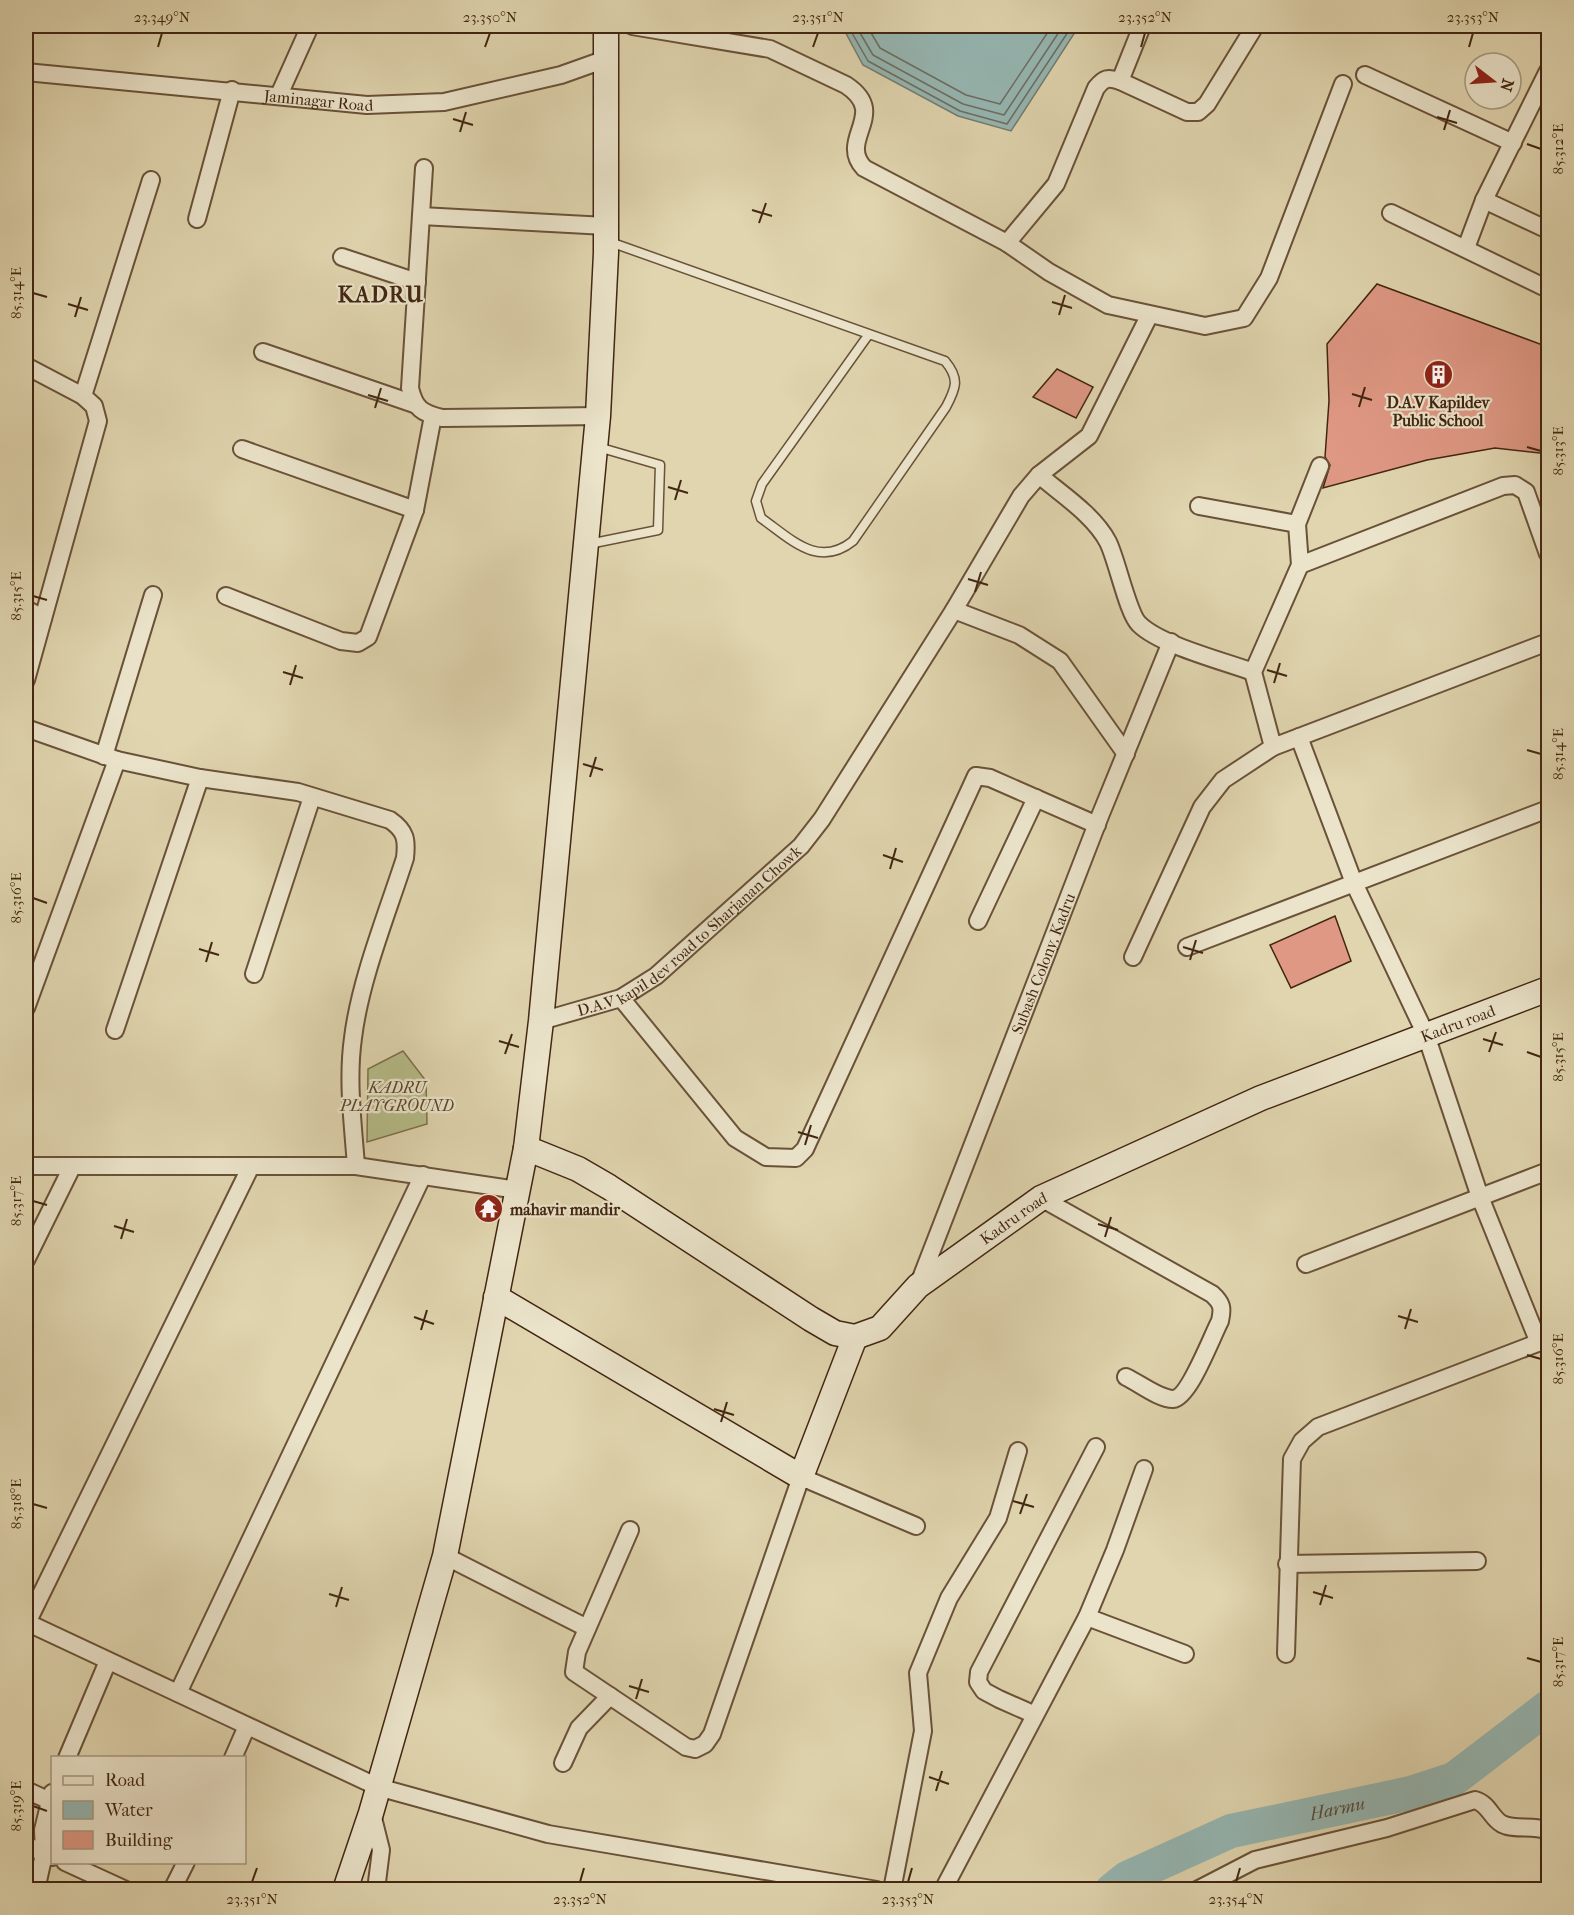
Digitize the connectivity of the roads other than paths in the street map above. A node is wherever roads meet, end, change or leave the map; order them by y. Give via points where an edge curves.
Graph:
1 (310, 26) edge
2 (606, 26) edge
3 (632, 26) edge
4 (1142, 26) edge
5 (1255, 26) edge
6 (606, 58) junction
7 (1548, 71) edge
8 (26, 72) edge
9 (1365, 75) dead end
10 (1120, 81) junction
11 (1343, 84) dead end
12 (232, 90) junction
13 (1544, 94) edge
14 (279, 95) junction
15 (1513, 143) junction
16 (424, 168) dead end
17 (151, 180) dead end
18 (1484, 200) junction
19 (1391, 213) dead end
20 (421, 216) junction
21 (197, 219) dead end
22 (1548, 230) edge
23 (606, 234) junction
24 (1007, 243) junction
25 (1466, 249) junction
26 (342, 257) dead end
27 (417, 282) junction
28 (1548, 289) edge
29 (1149, 316) junction
30 (868, 334) junction
31 (263, 352) dead end
32 (26, 366) edge
33 (83, 396) junction
34 (414, 404) junction
35 (433, 416) junction
36 (598, 416) junction
37 (595, 446) junction
38 (242, 449) dead end
39 (1320, 466) dead end
40 (1039, 475) junction
41 (1199, 506) dead end
42 (416, 510) junction
43 (1297, 524) junction
44 (585, 544) junction
45 (1548, 554) edge
46 (1300, 565) junction
47 (153, 595) dead end
48 (226, 596) dead end
49 (26, 609) edge
50 (954, 610) junction
51 (43, 618) junction
52 (1171, 642) junction
53 (1548, 642) edge
54 (1252, 672) junction
55 (26, 680) edge
56 (26, 728) edge
57 (1299, 737) junction
58 (1273, 747) junction
59 (1126, 754) junction
60 (111, 758) junction
61 (200, 778) junction
62 (312, 797) junction
63 (1036, 798) junction
64 (1548, 808) edge
65 (1097, 825) junction
66 (1354, 883) junction
67 (978, 921) dead end
68 (1187, 947) dead end
69 (1133, 957) dead end
70 (254, 974) dead end
71 (1548, 989) edge
72 (621, 998) junction
73 (26, 1008) edge
74 (541, 1021) junction
75 (115, 1030) dead end
76 (1426, 1035) junction
77 (526, 1148) junction
78 (26, 1166) edge
79 (251, 1166) junction
80 (356, 1166) junction
81 (72, 1167) junction
82 (1548, 1171) edge
83 (423, 1175) junction
84 (518, 1190) junction
85 (1480, 1197) junction
86 (1041, 1198) junction
87 (26, 1260) edge
88 (1306, 1264) dead end
89 (918, 1286) junction
90 (496, 1297) junction
91 (855, 1337) junction
92 (1544, 1341) edge
93 (1126, 1377) dead end
94 (1096, 1447) dead end
95 (1018, 1452) dead end
96 (1144, 1469) dead end
97 (801, 1476) junction
98 (916, 1526) dead end
99 (630, 1530) dead end
100 (445, 1556) junction
101 (1477, 1561) dead end
102 (1287, 1564) junction
103 (1087, 1617) junction
104 (26, 1623) edge
105 (587, 1628) junction
106 (1185, 1654) dead end
107 (1286, 1654) dead end
108 (108, 1661) junction
109 (177, 1693) junction
110 (610, 1696) junction
111 (1033, 1714) junction
112 (247, 1726) junction
113 (68, 1756) edge
114 (234, 1756) edge
115 (563, 1763) dead end
116 (378, 1787) junction
117 (26, 1790) edge
118 (51, 1797) edge
119 (371, 1813) junction
120 (1546, 1827) edge
121 (26, 1845) edge
122 (48, 1855) edge
123 (67, 1864) edge
124 (186, 1864) edge
125 (179, 1887) edge
126 (36, 1890) edge
127 (126, 1890) edge
128 (345, 1890) edge
129 (376, 1890) edge
130 (877, 1890) edge
131 (892, 1890) edge
132 (943, 1890) edge
133 (1197, 1890) edge

1 - 14 street
2 - 6 main road
3 - 24 street via 770,49 846,85 864,102 865,114 854,149 855,159 864,168
4 - 10 street
5 - 10 street via 1207,104 1198,112 1187,112
6 - 14 street, Jaminagar Road via 561,75 444,102 367,105
6 - 23 main road
7 - 13 street
8 - 12 street, Jaminagar Road
9 - 15 street
10 - 24 street via 1103,80 1096,88 1056,184
11 - 29 street via 1269,278 1244,318 1205,326
12 - 14 street, Jaminagar Road
12 - 21 street
13 - 15 street
15 - 18 street
16 - 20 street
17 - 33 street
18 - 22 street
18 - 25 street
19 - 25 street
20 - 23 street
20 - 27 street
23 - 30 lane
23 - 36 main road
24 - 29 street via 1108,305
25 - 28 street
26 - 27 street
27 - 34 street via 410,388
29 - 40 street, D.A.V kapil dev road to Sharjanan Chowk via 1089,436
30 - 30 lane via 762,484 756,501 761,518 808,550 826,555 853,541 957,387 954,372 945,361
31 - 34 street
32 - 33 street
33 - 51 street via 94,406 98,421
34 - 35 street via 422,413
35 - 36 street
35 - 42 street
36 - 37 main road
37 - 44 main road
37 - 44 lane via 660,465 658,530
38 - 42 street
39 - 43 street
40 - 50 street, D.A.V kapil dev road to Sharjanan Chowk via 1021,496
40 - 52 street via 1107,540 1136,622
41 - 43 street
42 - 48 street via 375,622 368,637 358,643 341,641
43 - 46 street
44 - 74 main road
45 - 46 street via 1526,492 1515,485 1503,486
46 - 54 street
47 - 60 street
49 - 51 street
50 - 59 street via 1019,635 1060,661
50 - 72 street, D.A.V kapil dev road to Sharjanan Chowk via 801,846 656,976
51 - 55 street
52 - 54 street
52 - 59 street, Subash Colony, Kadru
53 - 57 street
54 - 58 street
56 - 60 street
57 - 58 street
57 - 66 street
58 - 69 street via 1223,780 1202,807
59 - 65 street, Subash Colony, Kadru
60 - 61 street
60 - 73 street
61 - 62 street
61 - 75 street
62 - 70 street
62 - 80 street via 390,820 402,828 407,842 352,1038
63 - 65 street
63 - 67 street
63 - 72 street via 976,776 805,1149 796,1158 766,1157 735,1138
64 - 66 street
65 - 89 street, Subash Colony, Kadru
66 - 68 street
66 - 76 street
71 - 76 main road, Kadru road
72 - 74 street, D.A.V kapil dev road to Sharjanan Chowk
74 - 77 main road
76 - 85 street
76 - 86 main road, Kadru road via 1261,1098
77 - 84 main road
77 - 91 main road via 578,1169 810,1319 835,1333
78 - 81 street
79 - 80 street
79 - 81 street
79 - 104 street
80 - 83 street
81 - 87 street
82 - 85 street
83 - 84 street
83 - 109 street
84 - 90 main road
85 - 88 street
85 - 92 street
86 - 89 main road, Kadru road
86 - 93 street via 1219,1300 1220,1321 1185,1392 1166,1397
89 - 91 main road, Kadru road via 880,1328
90 - 97 main road
90 - 100 main road
91 - 97 main road
92 - 102 street via 1318,1427 1302,1441 1292,1459
94 - 111 street via 979,1672 978,1682 984,1690
95 - 131 street via 998,1518 949,1598 918,1673 922,1731
96 - 103 street
97 - 98 street
97 - 110 street via 712,1734 705,1744 695,1749 686,1747
99 - 105 street
100 - 105 street
100 - 116 main road
101 - 102 street
102 - 107 street
103 - 106 street
103 - 111 street
104 - 108 street
105 - 110 street via 574,1672
108 - 109 street
108 - 113 street
109 - 112 street
110 - 115 street via 579,1728
111 - 132 street
112 - 114 street
112 - 116 street
116 - 119 main road
116 - 130 street via 548,1834
117 - 118 street
118 - 122 street via 43,1830
119 - 128 main road
119 - 129 street via 381,1850
120 - 133 street via 1505,1826 1482,1802 1475,1800 1387,1828 1255,1860
121 - 122 street
122 - 126 street
123 - 127 street
124 - 125 street

